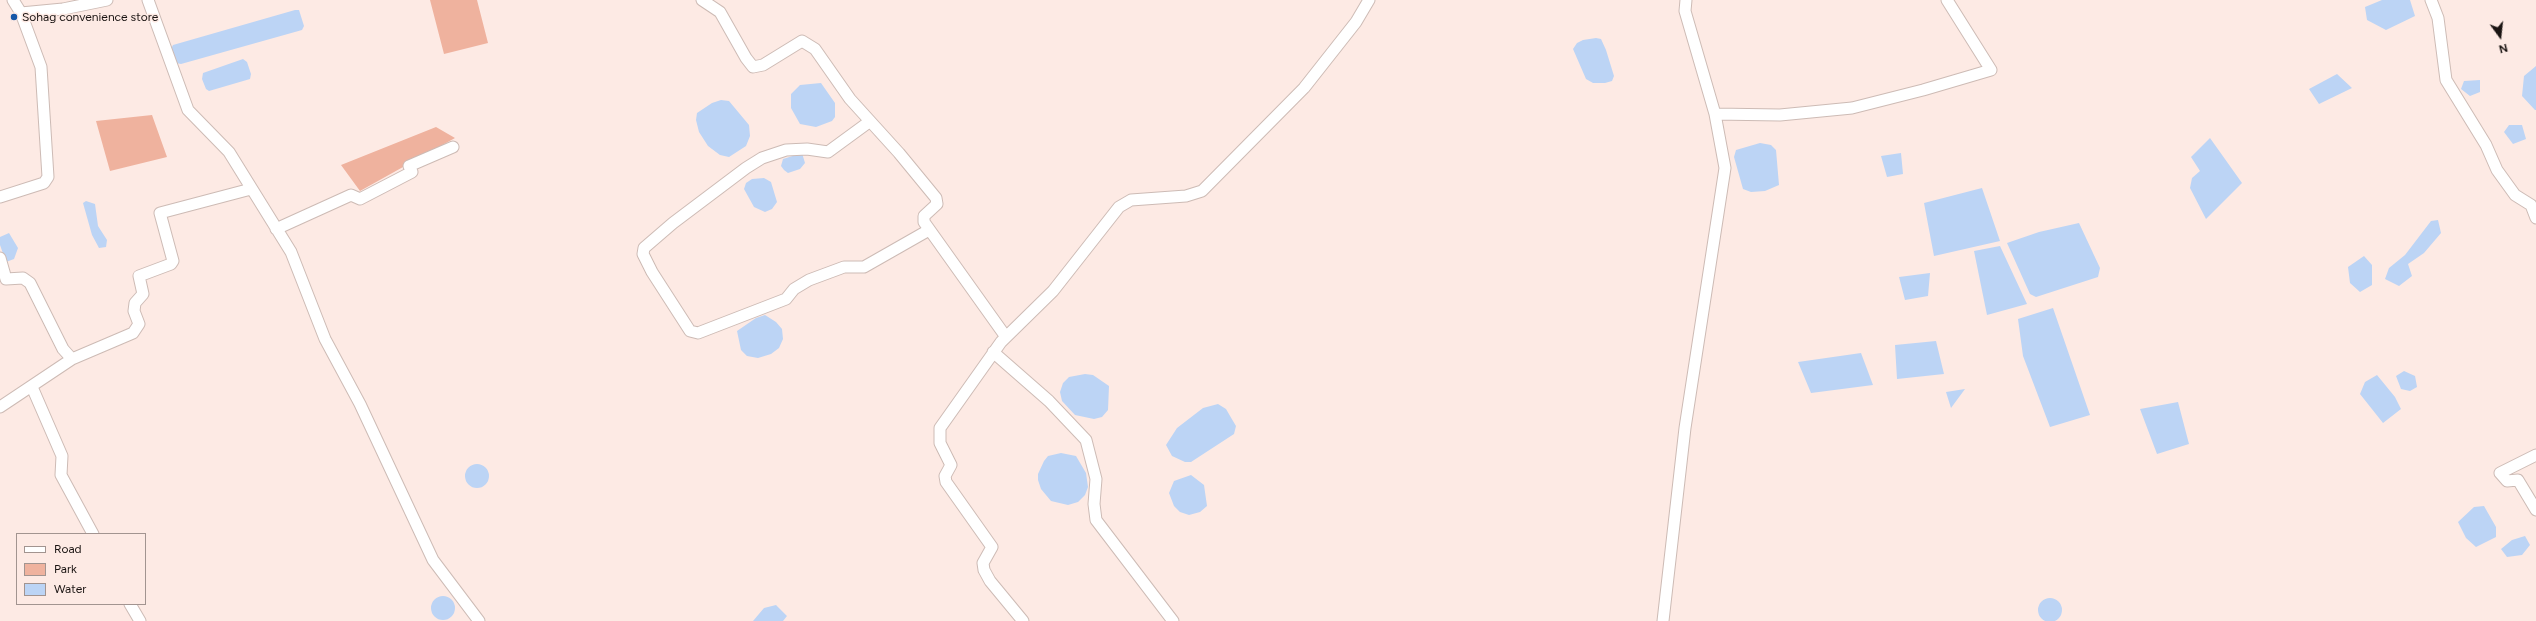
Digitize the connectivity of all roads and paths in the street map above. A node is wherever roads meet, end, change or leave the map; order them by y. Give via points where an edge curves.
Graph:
1 (13, 0) edge
2 (107, 0) edge
3 (148, 0) edge
4 (702, 0) edge
5 (1368, 0) edge
6 (1686, 0) edge
7 (1947, 0) edge
8 (2431, 0) edge
9 (21, 12) junction
10 (1715, 114) junction
11 (869, 122) junction
12 (453, 147) dead end
13 (251, 189) junction
14 (0, 197) edge
15 (2534, 204) edge
16 (2536, 218) edge
17 (276, 229) junction
18 (929, 230) junction
19 (0, 258) edge
20 (1006, 337) junction
21 (993, 352) junction
22 (72, 359) junction
23 (32, 387) junction
24 (0, 407) edge
25 (2536, 454) edge
26 (2536, 510) edge
27 (92, 533) edge
28 (131, 605) edge
29 (140, 621) edge
30 (479, 621) edge
31 (1023, 621) edge
32 (1174, 621) edge
33 (1663, 621) edge

1 - 9 street
2 - 9 street via 63,9
3 - 13 street via 188,110 229,152
4 - 11 street via 720,12 753,66 763,65 802,40 806,42 815,49
5 - 20 street via 1356,22 1304,88 1202,190 1186,196 1124,203 1108,217 1053,291
6 - 10 street via 1685,12
7 - 10 street via 1991,70 1852,108 1780,115
8 - 15 street via 2438,18 2446,80 2486,145 2497,170 2515,195
9 - 14 street via 41,67 48,177 44,183
10 - 33 street via 1725,168 1685,428
11 - 18 street via 937,199 938,204 924,216 924,222
11 - 18 street via 828,152 786,150 762,158 746,168 648,243 643,254 652,272 690,331 698,333 786,299 794,289 808,280 844,267 864,267
12 - 17 street via 409,166 412,172 360,199 351,195
13 - 17 street
13 - 22 street via 160,213 173,261 139,276 143,294 135,304 134,311 139,324 133,333
15 - 16 street
17 - 30 street via 293,257 325,339 360,404 433,560
18 - 20 street
19 - 22 street via 6,279 23,278 30,283 63,349
20 - 21 street
21 - 31 street via 940,428 940,443 950,465 945,476 946,482 992,547 983,563 984,570
21 - 32 street via 1049,401 1086,440 1096,479 1096,520
22 - 23 street
23 - 24 street
23 - 27 street via 62,456 61,475
25 - 26 street via 2500,474 2507,481 2518,480
28 - 29 street

